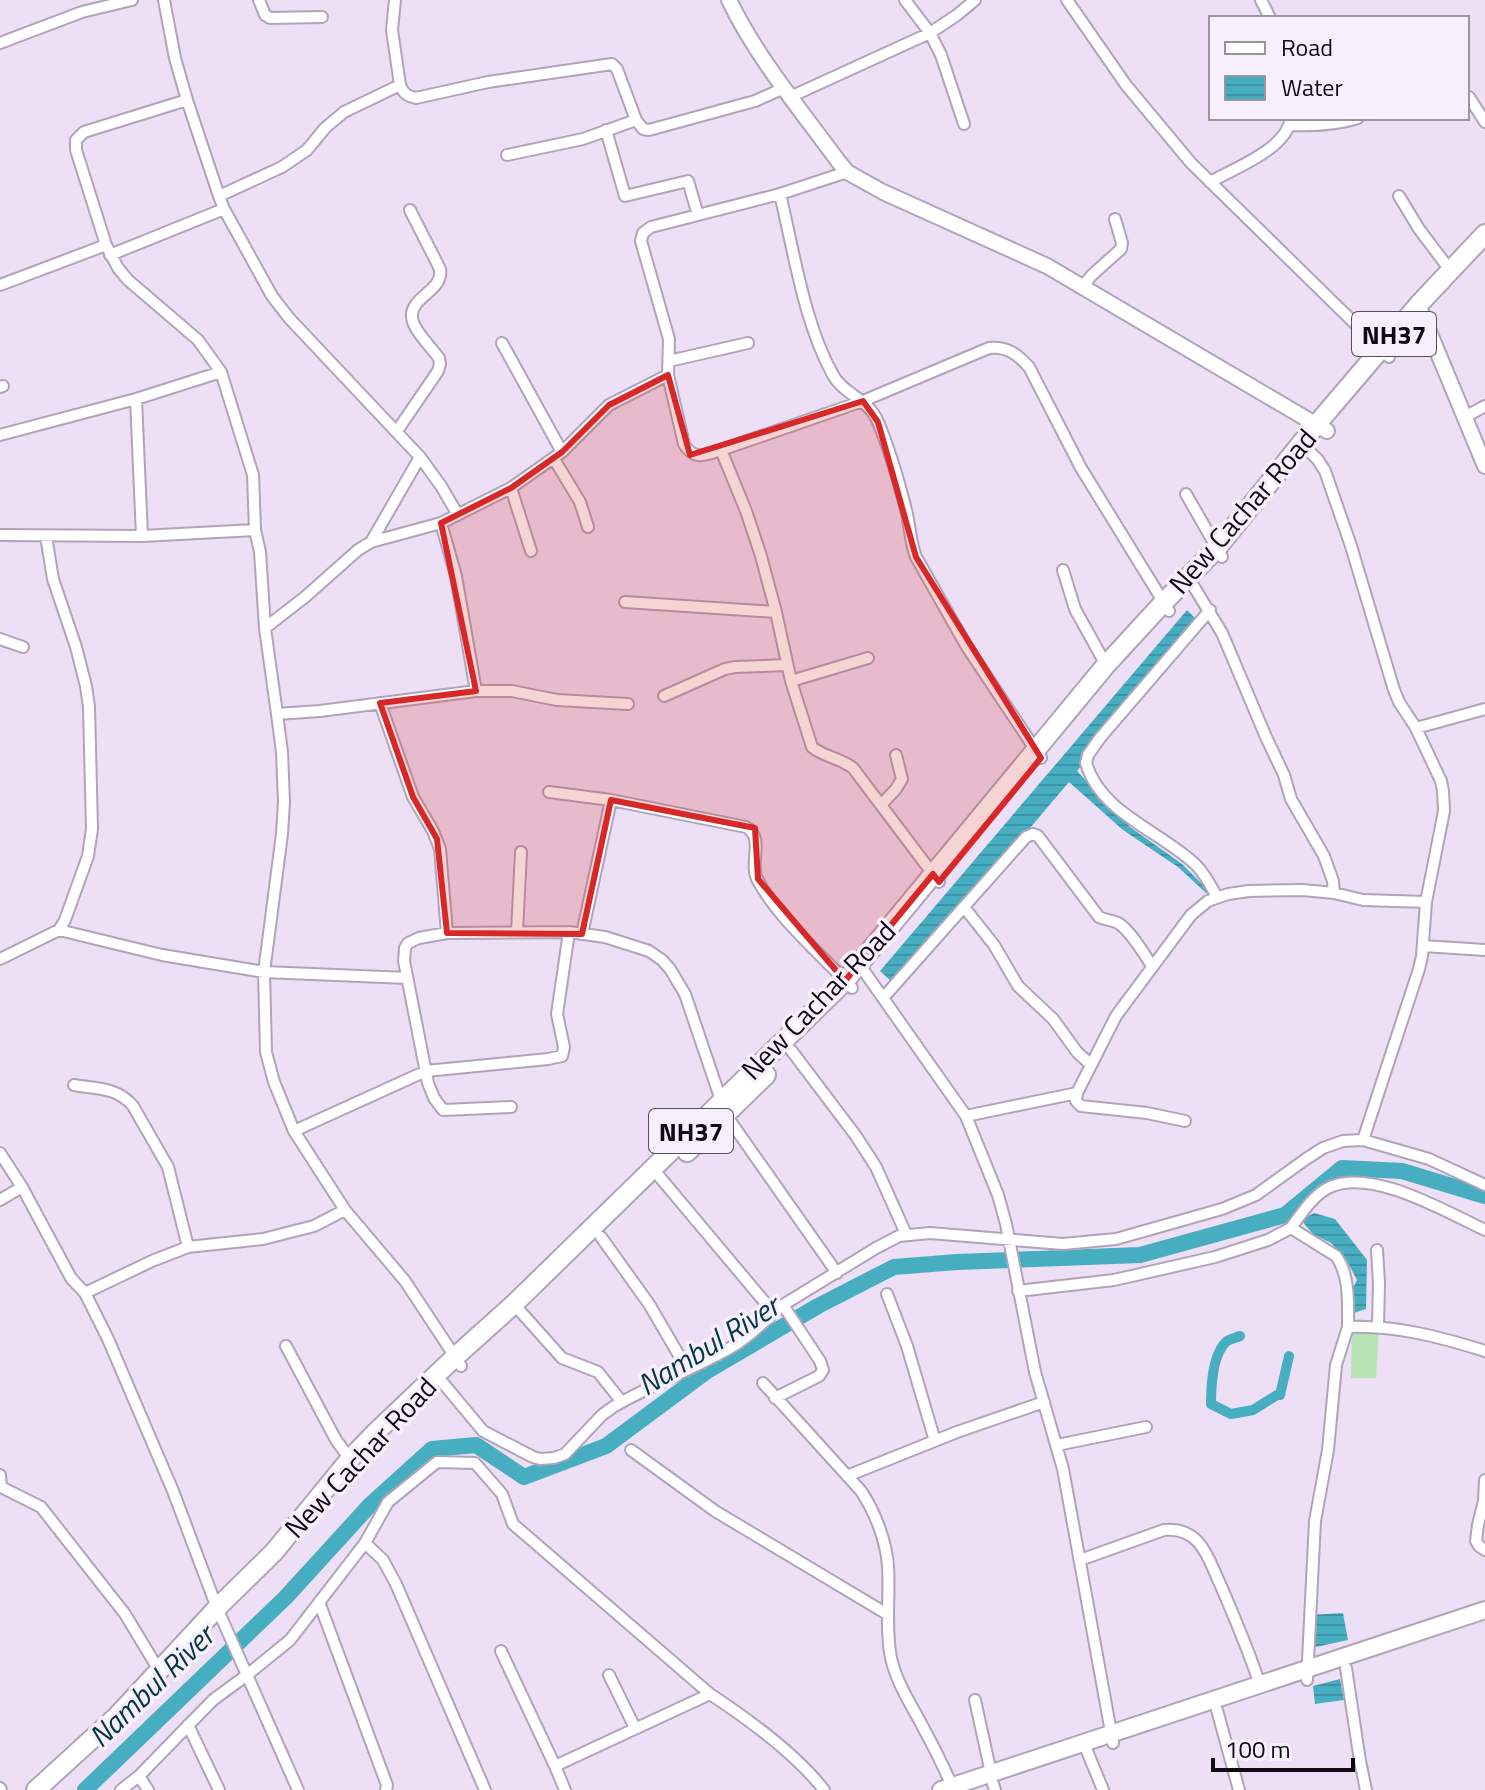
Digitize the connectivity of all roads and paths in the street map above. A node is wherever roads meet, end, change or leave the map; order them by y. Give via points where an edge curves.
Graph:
1 (78, 0) edge
2 (132, 0) edge
3 (164, 0) edge
4 (259, 0) edge
5 (395, 0) edge
6 (729, 0) edge
7 (905, 0) edge
8 (975, 0) edge
9 (1067, 0) edge
10 (79, 13) junction
11 (322, 17) dead end
12 (930, 33) junction
13 (0, 43) edge
14 (400, 85) junction
15 (787, 92) junction
16 (1469, 97) dead end
17 (187, 100) junction
18 (636, 120) junction
19 (1348, 120) edge
20 (1291, 122) edge
21 (1485, 122) edge
22 (964, 124) dead end
23 (606, 130) junction
24 (507, 155) dead end
25 (847, 172) junction
26 (1210, 182) junction
27 (780, 194) junction
28 (219, 196) junction
29 (1399, 196) dead end
30 (224, 209) junction
31 (410, 210) dead end
32 (698, 215) junction
33 (1115, 219) dead end
34 (1485, 234) edge
35 (1485, 249) edge
36 (108, 250) junction
37 (1450, 270) junction
38 (0, 284) edge
39 (1082, 287) junction
40 (1420, 311) junction
41 (502, 343) dead end
42 (748, 343) dead end
43 (1385, 354) junction
44 (669, 361) junction
45 (221, 372) junction
46 (668, 375) junction
47 (136, 399) junction
48 (863, 401) junction
49 (1485, 406) edge
50 (1465, 417) junction
51 (1321, 428) junction
52 (397, 431) junction
53 (0, 435) edge
54 (1305, 447) junction
55 (721, 450) junction
56 (558, 456) junction
57 (420, 457) junction
58 (1485, 466) edge
59 (511, 488) junction
60 (1186, 494) dead end
61 (458, 515) junction
62 (441, 523) junction
63 (588, 527) dead end
64 (255, 530) junction
65 (0, 535) edge
66 (46, 536) junction
67 (142, 536) junction
68 (371, 542) junction
69 (531, 551) dead end
70 (1219, 553) junction
71 (1063, 570) dead end
72 (1191, 581) junction
73 (625, 602) dead end
74 (1166, 607) junction
75 (1210, 610) junction
76 (776, 612) junction
77 (265, 628) junction
78 (0, 639) edge
79 (23, 647) dead end
80 (868, 658) dead end
81 (787, 665) junction
82 (1106, 665) junction
83 (791, 681) junction
84 (476, 691) junction
85 (664, 696) dead end
86 (380, 703) junction
87 (628, 704) dead end
88 (1485, 709) edge
89 (277, 714) junction
90 (1416, 728) junction
91 (1038, 754) junction
92 (896, 755) dead end
93 (549, 792) dead end
94 (611, 800) junction
95 (881, 805) junction
96 (521, 852) dead end
97 (936, 878) junction
98 (1334, 893) junction
99 (1217, 897) junction
100 (1426, 902) junction
101 (964, 907) junction
102 (59, 930) junction
103 (517, 932) junction
104 (569, 932) junction
105 (447, 933) junction
106 (582, 934) junction
107 (1423, 946) junction
108 (1485, 950) edge
109 (0, 959) edge
110 (1152, 966) junction
111 (862, 968) junction
112 (264, 972) junction
113 (407, 978) junction
114 (848, 985) junction
115 (883, 998) junction
116 (791, 1050) junction
117 (1090, 1064) junction
118 (426, 1071) junction
119 (74, 1085) dead end
120 (1077, 1093) junction
121 (511, 1107) dead end
122 (723, 1108) junction
123 (966, 1116) junction
124 (1185, 1121) dead end
125 (294, 1131) junction
126 (1363, 1140) junction
127 (0, 1153) edge
128 (657, 1173) junction
129 (1485, 1185) edge
130 (22, 1187) junction
131 (0, 1200) edge
132 (345, 1210) junction
133 (1291, 1228) junction
134 (1485, 1230) edge
135 (906, 1234) junction
136 (601, 1237) junction
137 (1010, 1245) junction
138 (188, 1247) junction
139 (579, 1249) junction
140 (1377, 1250) dead end
141 (837, 1273) junction
142 (1018, 1291) junction
143 (85, 1293) junction
144 (887, 1294) dead end
145 (785, 1308) junction
146 (521, 1312) junction
147 (773, 1312) junction
148 (1378, 1326) junction
149 (1348, 1327) junction
150 (286, 1346) dead end
151 (1485, 1351) edge
152 (458, 1361) junction
153 (687, 1369) junction
154 (443, 1383) junction
155 (763, 1383) dead end
156 (775, 1398) junction
157 (622, 1402) junction
158 (1044, 1402) junction
159 (1146, 1427) dead end
160 (935, 1441) junction
161 (1057, 1445) junction
162 (631, 1450) dead end
163 (350, 1459) junction
164 (0, 1475) edge
165 (847, 1476) junction
166 (1485, 1480) edge
167 (365, 1543) junction
168 (1485, 1550) edge
169 (1080, 1560) junction
170 (319, 1602) junction
171 (1485, 1610) edge
172 (887, 1614) junction
173 (220, 1615) junction
174 (1485, 1621) edge
175 (501, 1651) dead end
176 (1346, 1668) junction
177 (160, 1672) junction
178 (247, 1675) junction
179 (609, 1675) dead end
180 (1307, 1675) junction
181 (1260, 1685) junction
182 (710, 1694) junction
183 (975, 1700) dead end
184 (1217, 1710) junction
185 (188, 1725) junction
186 (635, 1728) junction
187 (1112, 1738) junction
188 (1087, 1751) junction
189 (555, 1766) junction
190 (139, 1776) junction
191 (993, 1783) edge
192 (947, 1788) edge
193 (36, 1790) edge
194 (50, 1790) edge
195 (121, 1790) edge
196 (148, 1790) edge
197 (219, 1790) edge
198 (298, 1790) edge
199 (386, 1790) edge
200 (485, 1790) edge
201 (565, 1790) edge
202 (824, 1790) edge
203 (976, 1790) edge
204 (1103, 1790) edge
205 (1239, 1790) edge
206 (1366, 1790) edge

1 - 10 street
2 - 10 street
3 - 17 street
4 - 11 street via 270,18
5 - 14 street via 392,30
6 - 15 street
7 - 12 street
8 - 12 street
9 - 26 street via 1126,85
10 - 13 street
12 - 15 street
12 - 22 street
14 - 18 street via 408,97 416,98 612,64
14 - 28 street via 344,112 282,167
15 - 18 street via 657,129 643,129
15 - 25 street
16 - 21 street
17 - 28 street
17 - 36 street via 84,132 76,140
18 - 23 street
19 - 20 street
20 - 26 street via 1269,149
23 - 24 street
23 - 32 street via 625,196 688,181
25 - 27 street
25 - 39 street
26 - 43 street
27 - 32 street
27 - 48 street via 811,323 837,381
28 - 30 street
29 - 37 street
30 - 36 street
30 - 52 street via 289,318
31 - 52 street via 441,275 415,305 412,317 440,364
32 - 44 street via 651,227 641,241 669,339
33 - 39 street via 1121,249
34 - 37 highway, New Cachar Road / NH37
35 - 40 highway, New Cachar Road / NH37
36 - 38 street
36 - 45 street via 128,280 198,340
37 - 40 highway, New Cachar Road / NH37
39 - 51 street
40 - 43 highway, New Cachar Road / NH37
40 - 50 street
41 - 56 street
42 - 44 street
43 - 51 highway, New Cachar Road / NH37
44 - 46 street
45 - 47 street
45 - 64 street via 253,475
46 - 55 street via 688,451 705,455
46 - 56 street via 609,405
47 - 53 street
47 - 67 street
48 - 55 street
48 - 74 street via 989,348 1016,353 1029,367 1081,468
48 - 91 street via 878,422 916,557 967,647
49 - 50 street
50 - 58 street
51 - 54 highway, New Cachar Road / NH37
52 - 57 street
54 - 70 highway, New Cachar Road / NH37 via 1261,513
54 - 90 street via 1322,465 1394,690
55 - 76 street via 746,511
56 - 59 street
56 - 63 street
57 - 61 street
57 - 68 street
59 - 61 street
59 - 69 street
60 - 70 street
61 - 62 street
62 - 68 street
62 - 84 street
64 - 67 street
64 - 77 street
65 - 66 street
66 - 67 street
66 - 102 street via 89,707 91,844
68 - 77 street
70 - 72 highway, New Cachar Road / NH37
71 - 82 street via 1075,609
72 - 74 highway, New Cachar Road / NH37
72 - 75 street
73 - 76 street
74 - 82 highway, New Cachar Road / NH37
74 - 91 highway, New Cachar Road / NH37
75 - 98 street via 1291,799 1324,856
75 - 99 street via 1100,738 1086,763 1114,804 1197,866
76 - 81 street
77 - 89 street
78 - 79 street
80 - 83 street
81 - 83 street
81 - 85 street via 725,669
82 - 91 highway, New Cachar Road / NH37
83 - 95 street via 812,747 853,768
84 - 86 street
84 - 87 street
86 - 89 street
86 - 105 street via 413,797 440,849
88 - 90 street
89 - 112 street via 282,834
90 - 100 street via 1441,781 1444,800
91 - 97 highway, New Cachar Road / NH37
92 - 95 street via 902,779
93 - 94 street
94 - 106 street
94 - 114 street via 751,829 758,879 795,930
95 - 97 street
96 - 103 street
97 - 111 highway, New Cachar Road / NH37
98 - 99 street via 1249,891
98 - 100 street via 1363,900
99 - 110 street via 1198,909
100 - 107 street
101 - 110 street via 1026,837 1035,834 1099,917 1124,928
101 - 115 street
101 - 117 street via 1018,986
102 - 109 street
102 - 112 street
103 - 104 street
103 - 105 street
104 - 106 street
104 - 118 street via 557,1014 562,1056
105 - 113 street via 408,943
106 - 122 street via 649,951 670,969 685,994
107 - 108 street
107 - 126 street
110 - 117 street
111 - 114 highway, New Cachar Road / NH37
111 - 115 street
112 - 113 street
112 - 125 street via 266,1052
113 - 118 street
114 - 116 highway, New Cachar Road / NH37
114 - 122 highway, New Cachar Road / NH37
115 - 123 street
116 - 122 highway, New Cachar Road / NH37
116 - 135 street via 876,1167
117 - 120 street
118 - 121 street via 443,1110
118 - 125 street
119 - 138 street via 115,1091 133,1106 168,1167
120 - 123 street
120 - 124 street via 1081,1106
122 - 128 highway, New Cachar Road / NH37
122 - 141 street
123 - 137 street via 998,1195
125 - 132 street
126 - 129 street via 1429,1159
126 - 137 street via 1323,1148 1256,1195 1163,1227 1093,1242
127 - 130 street
128 - 136 highway, New Cachar Road / NH37
128 - 139 highway, New Cachar Road / NH37
128 - 147 street
130 - 131 street
130 - 143 street via 71,1278
132 - 138 street via 314,1226 263,1239
132 - 152 street via 405,1281
133 - 134 street via 1331,1187 1372,1183
133 - 142 street via 1215,1257 1114,1280
133 - 149 street via 1340,1261
135 - 137 street
135 - 141 street
136 - 139 highway, New Cachar Road / NH37
136 - 153 street
137 - 142 street
138 - 143 street
139 - 146 highway, New Cachar Road / NH37
139 - 152 highway, New Cachar Road / NH37
140 - 148 street
141 - 145 street
142 - 158 street
143 - 173 street via 173,1491
144 - 160 street
145 - 147 street
145 - 156 street via 823,1370
146 - 152 highway, New Cachar Road / NH37
146 - 157 street via 562,1358 598,1372
147 - 153 street via 732,1347
148 - 149 street
148 - 151 street
149 - 180 street via 1336,1365 1315,1521
150 - 163 street
152 - 154 highway, New Cachar Road / NH37
152 - 163 highway, New Cachar Road / NH37
153 - 157 street
154 - 157 street via 483,1431 540,1459 565,1454
154 - 173 highway, New Cachar Road / NH37 via 378,1443 282,1557
155 - 156 street
156 - 165 street
158 - 160 street
158 - 161 street
159 - 161 street
160 - 165 street
161 - 169 street
162 - 172 street via 715,1511
163 - 173 highway, New Cachar Road / NH37
164 - 177 street via 1,1487 41,1507 125,1614
165 - 172 street via 869,1503 885,1549
166 - 168 street via 1476,1541
167 - 170 street
167 - 182 street via 388,1502 437,1462 475,1463 502,1494 513,1524
167 - 200 street via 383,1560 396,1584
169 - 181 street via 1164,1530 1193,1537 1210,1562
169 - 187 street
170 - 178 street via 290,1640
170 - 199 street
171 - 180 main road
172 - 192 street via 898,1680 929,1737
173 - 177 highway, New Cachar Road / NH37
173 - 178 street
173 - 194 highway, New Cachar Road / NH37 via 141,1705
174 - 176 main road
175 - 189 street
176 - 180 main road
176 - 206 street
177 - 193 highway, New Cachar Road / NH37
178 - 185 street
178 - 198 street
179 - 186 street
180 - 181 main road
180 - 184 main road
181 - 187 main road
182 - 186 street
182 - 202 street via 798,1761
183 - 191 street
184 - 187 main road
184 - 205 street
185 - 190 street
185 - 197 street
186 - 189 street
187 - 188 main road
187 - 191 main road
188 - 191 main road
188 - 204 street
189 - 201 street
190 - 195 street
190 - 196 street
191 - 192 main road
191 - 203 main road

